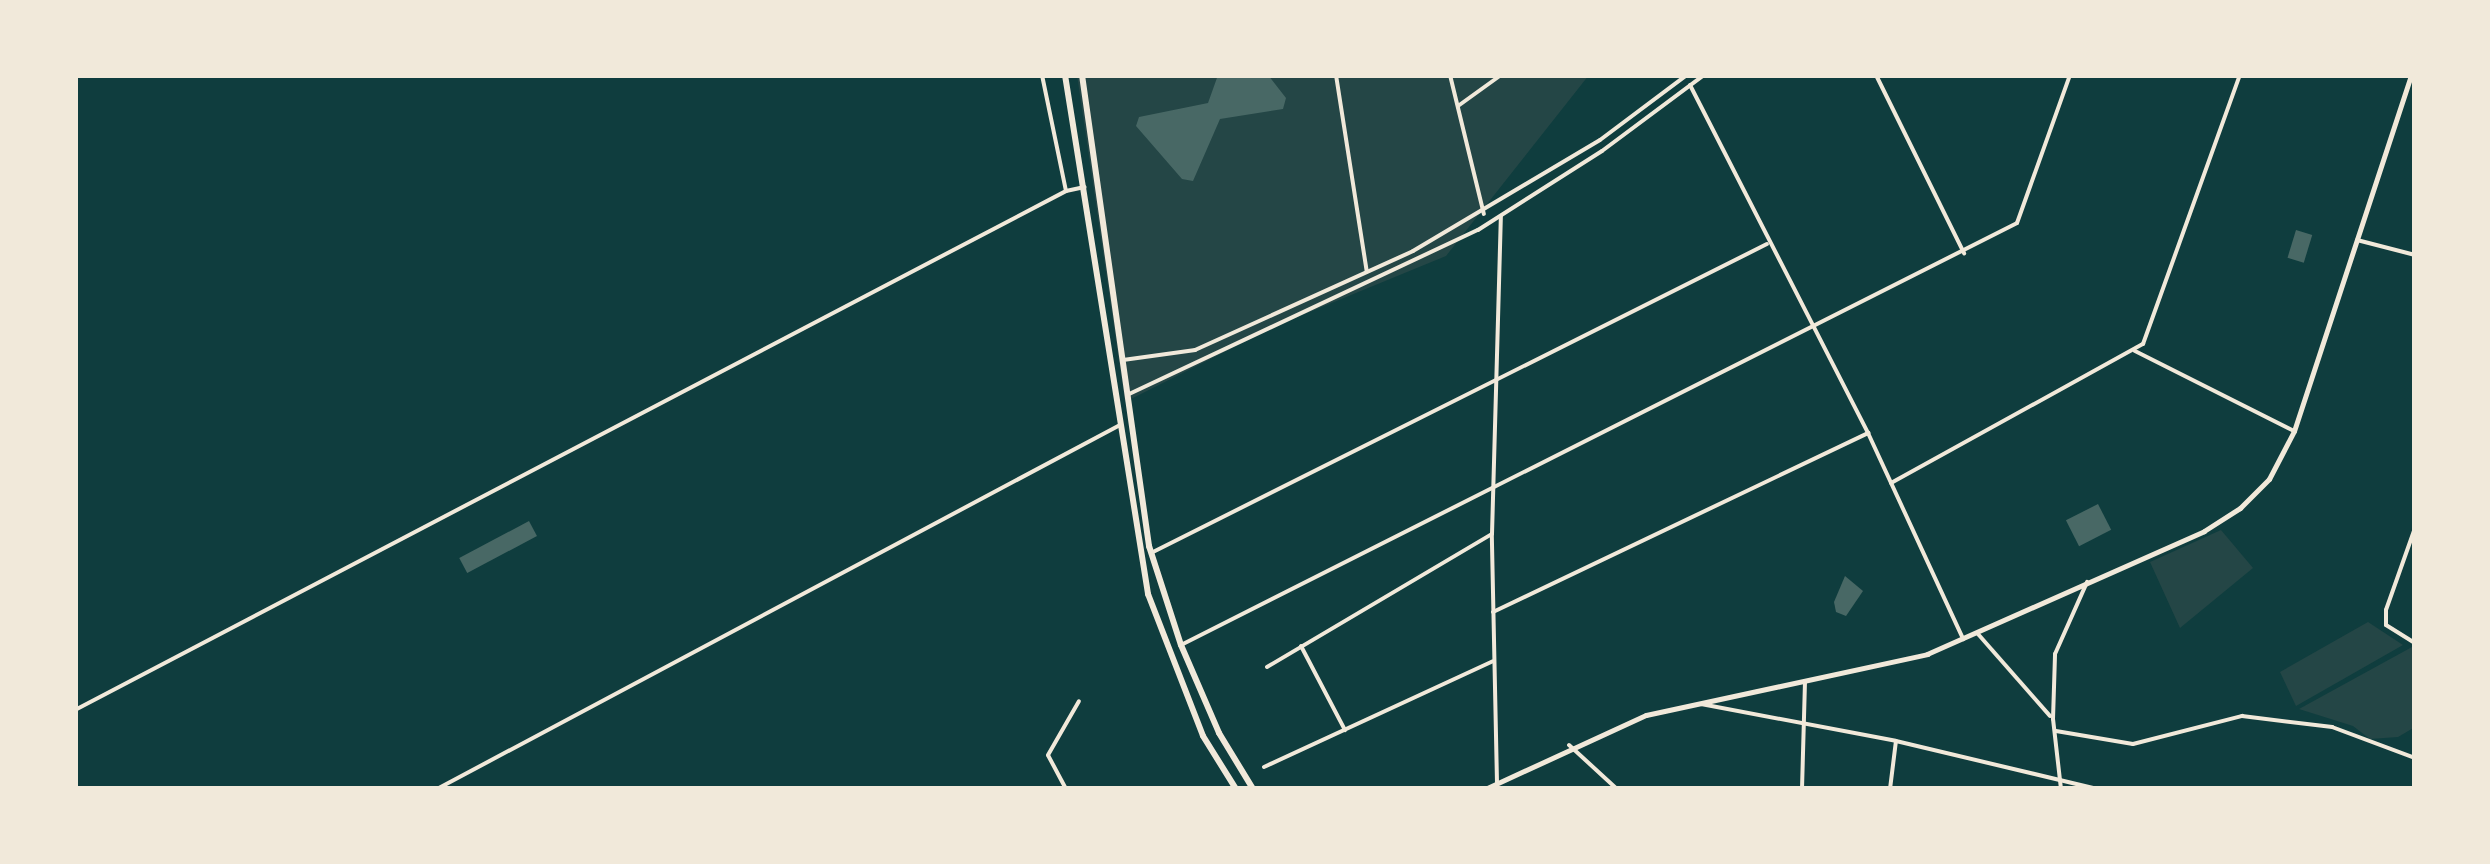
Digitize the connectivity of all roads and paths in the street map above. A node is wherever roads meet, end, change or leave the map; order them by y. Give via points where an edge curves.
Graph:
1 (1042, 75) edge
2 (1065, 75) edge
3 (1082, 75) edge
4 (1336, 75) edge
5 (1450, 75) edge
6 (1501, 75) edge
7 (1686, 75) edge
8 (1704, 75) edge
9 (1876, 75) edge
10 (2070, 75) edge
11 (2240, 75) edge
12 (2410, 75) edge
13 (1690, 86) junction
14 (1458, 106) junction
15 (1085, 187) junction
16 (1066, 191) junction
17 (1484, 214) junction
18 (1501, 216) junction
19 (2357, 240) junction
20 (1767, 244) junction
21 (1964, 253) junction
22 (2415, 255) edge
23 (1367, 272) junction
24 (1810, 331) junction
25 (2135, 352) junction
26 (1122, 360) junction
27 (1498, 380) junction
28 (1128, 395) junction
29 (1120, 425) junction
30 (2294, 432) junction
31 (1868, 433) junction
32 (1891, 483) junction
33 (1497, 486) junction
34 (2415, 528) edge
35 (1492, 534) junction
36 (1150, 552) junction
37 (2087, 582) junction
38 (1493, 612) junction
39 (1978, 634) junction
40 (1963, 639) junction
41 (2415, 643) edge
42 (1180, 644) junction
43 (1301, 646) junction
44 (1492, 661) junction
45 (1267, 667) dead end
46 (1805, 681) junction
47 (1079, 701) dead end
48 (1696, 703) junction
49 (75, 710) edge
50 (2053, 719) junction
51 (1805, 728) junction
52 (1345, 730) junction
53 (2056, 731) junction
54 (1896, 741) junction
55 (1569, 745) junction
56 (2415, 758) edge
57 (1264, 768) dead end
58 (2062, 777) junction
59 (1496, 783) junction
60 (437, 789) edge
61 (1066, 789) edge
62 (1236, 789) edge
63 (1254, 789) edge
64 (1485, 789) edge
65 (1617, 789) edge
66 (1802, 789) edge
67 (1890, 789) edge
68 (2061, 789) edge
69 (2098, 789) edge

1 - 16 street
2 - 15 main road
3 - 26 main road
4 - 23 street
5 - 14 street
6 - 14 street
7 - 17 street
8 - 13 street
9 - 21 street
10 - 21 street via 2017,224
11 - 25 street via 2196,210 2148,335
12 - 19 street
13 - 18 street
13 - 20 street
14 - 17 street
15 - 16 street
15 - 29 main road
16 - 49 street
17 - 23 street
18 - 27 street
18 - 28 street
19 - 22 street
19 - 30 street
20 - 24 street
20 - 27 street
21 - 24 street
23 - 26 street via 1196,350
24 - 31 street
24 - 33 street
25 - 30 street
25 - 32 street
26 - 28 main road
27 - 33 street
27 - 36 street
28 - 36 main road
29 - 60 street
29 - 62 main road via 1148,594 1203,736
30 - 37 street via 2269,479 2240,508
31 - 32 street
31 - 38 street
32 - 40 street
33 - 35 street
33 - 42 street
34 - 41 street via 2386,610 2386,625
35 - 38 street
35 - 43 street
36 - 42 main road
37 - 39 street
37 - 50 street via 2055,654
38 - 44 street
39 - 40 street
39 - 50 street
40 - 46 street via 1890,667
42 - 63 main road via 1219,732
43 - 45 street
43 - 52 street
44 - 52 street
44 - 59 street
46 - 48 street
46 - 51 street
47 - 61 street via 1048,756
48 - 51 street
48 - 55 street
50 - 53 street
51 - 54 street
51 - 66 street
52 - 57 street
53 - 56 street via 2134,744 2242,716 2332,727
53 - 58 street
54 - 58 street
54 - 67 street
55 - 59 street
55 - 65 street
58 - 68 street
58 - 69 street
59 - 64 street

